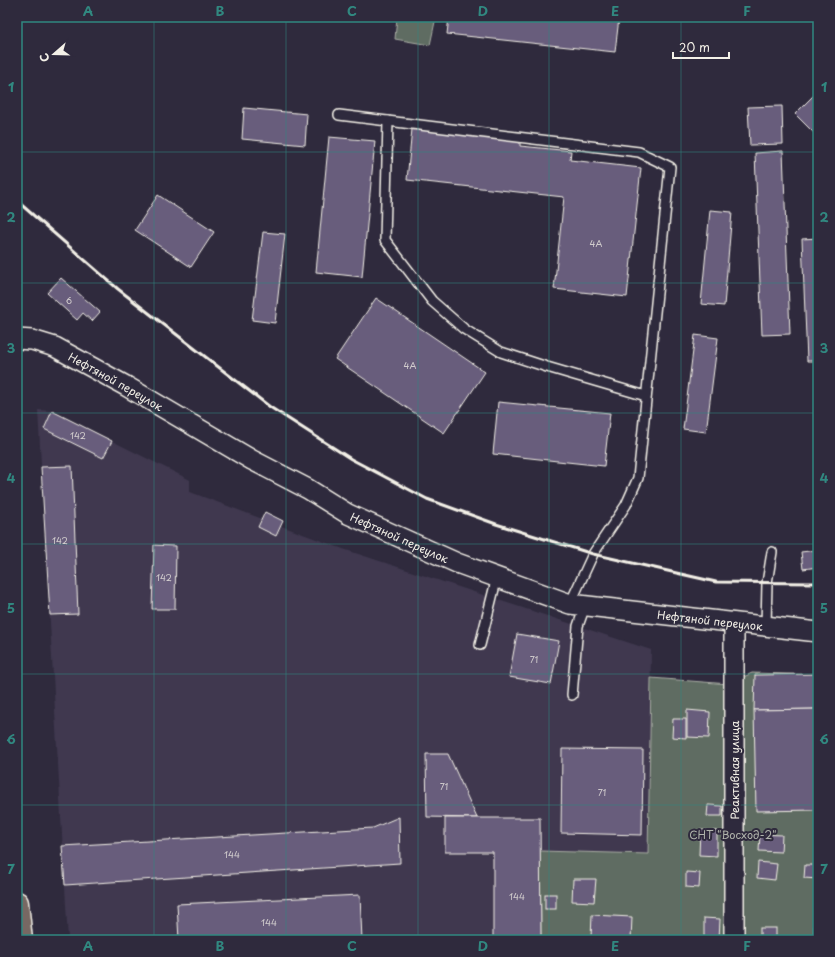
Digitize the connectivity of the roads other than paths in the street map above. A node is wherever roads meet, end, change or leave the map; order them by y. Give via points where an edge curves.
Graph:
1 (338, 115) dead end
2 (388, 121) junction
3 (17, 339) edge
4 (646, 396) junction
5 (772, 552) dead end
6 (497, 577) junction
7 (578, 605) junction
8 (734, 623) junction
9 (766, 626) junction
10 (818, 632) edge
11 (480, 645) dead end
12 (572, 696) dead end
13 (17, 903) edge
14 (21, 940) edge
15 (734, 940) edge

1 - 2 lane
2 - 4 lane via 385,240 432,301 464,329 501,352
2 - 4 lane via 639,152 670,167
3 - 6 street, Нефтяной переулок via 32,340 55,347 348,514 457,564
4 - 7 lane via 638,478 626,505 593,554
5 - 9 lane via 767,583
6 - 7 street, Нефтяной переулок
6 - 11 lane
7 - 8 street, Нефтяной переулок
7 - 12 lane
8 - 9 street, Нефтяной переулок
8 - 15 street, Реактивная улица
9 - 10 street, Нефтяной переулок
13 - 14 main road

